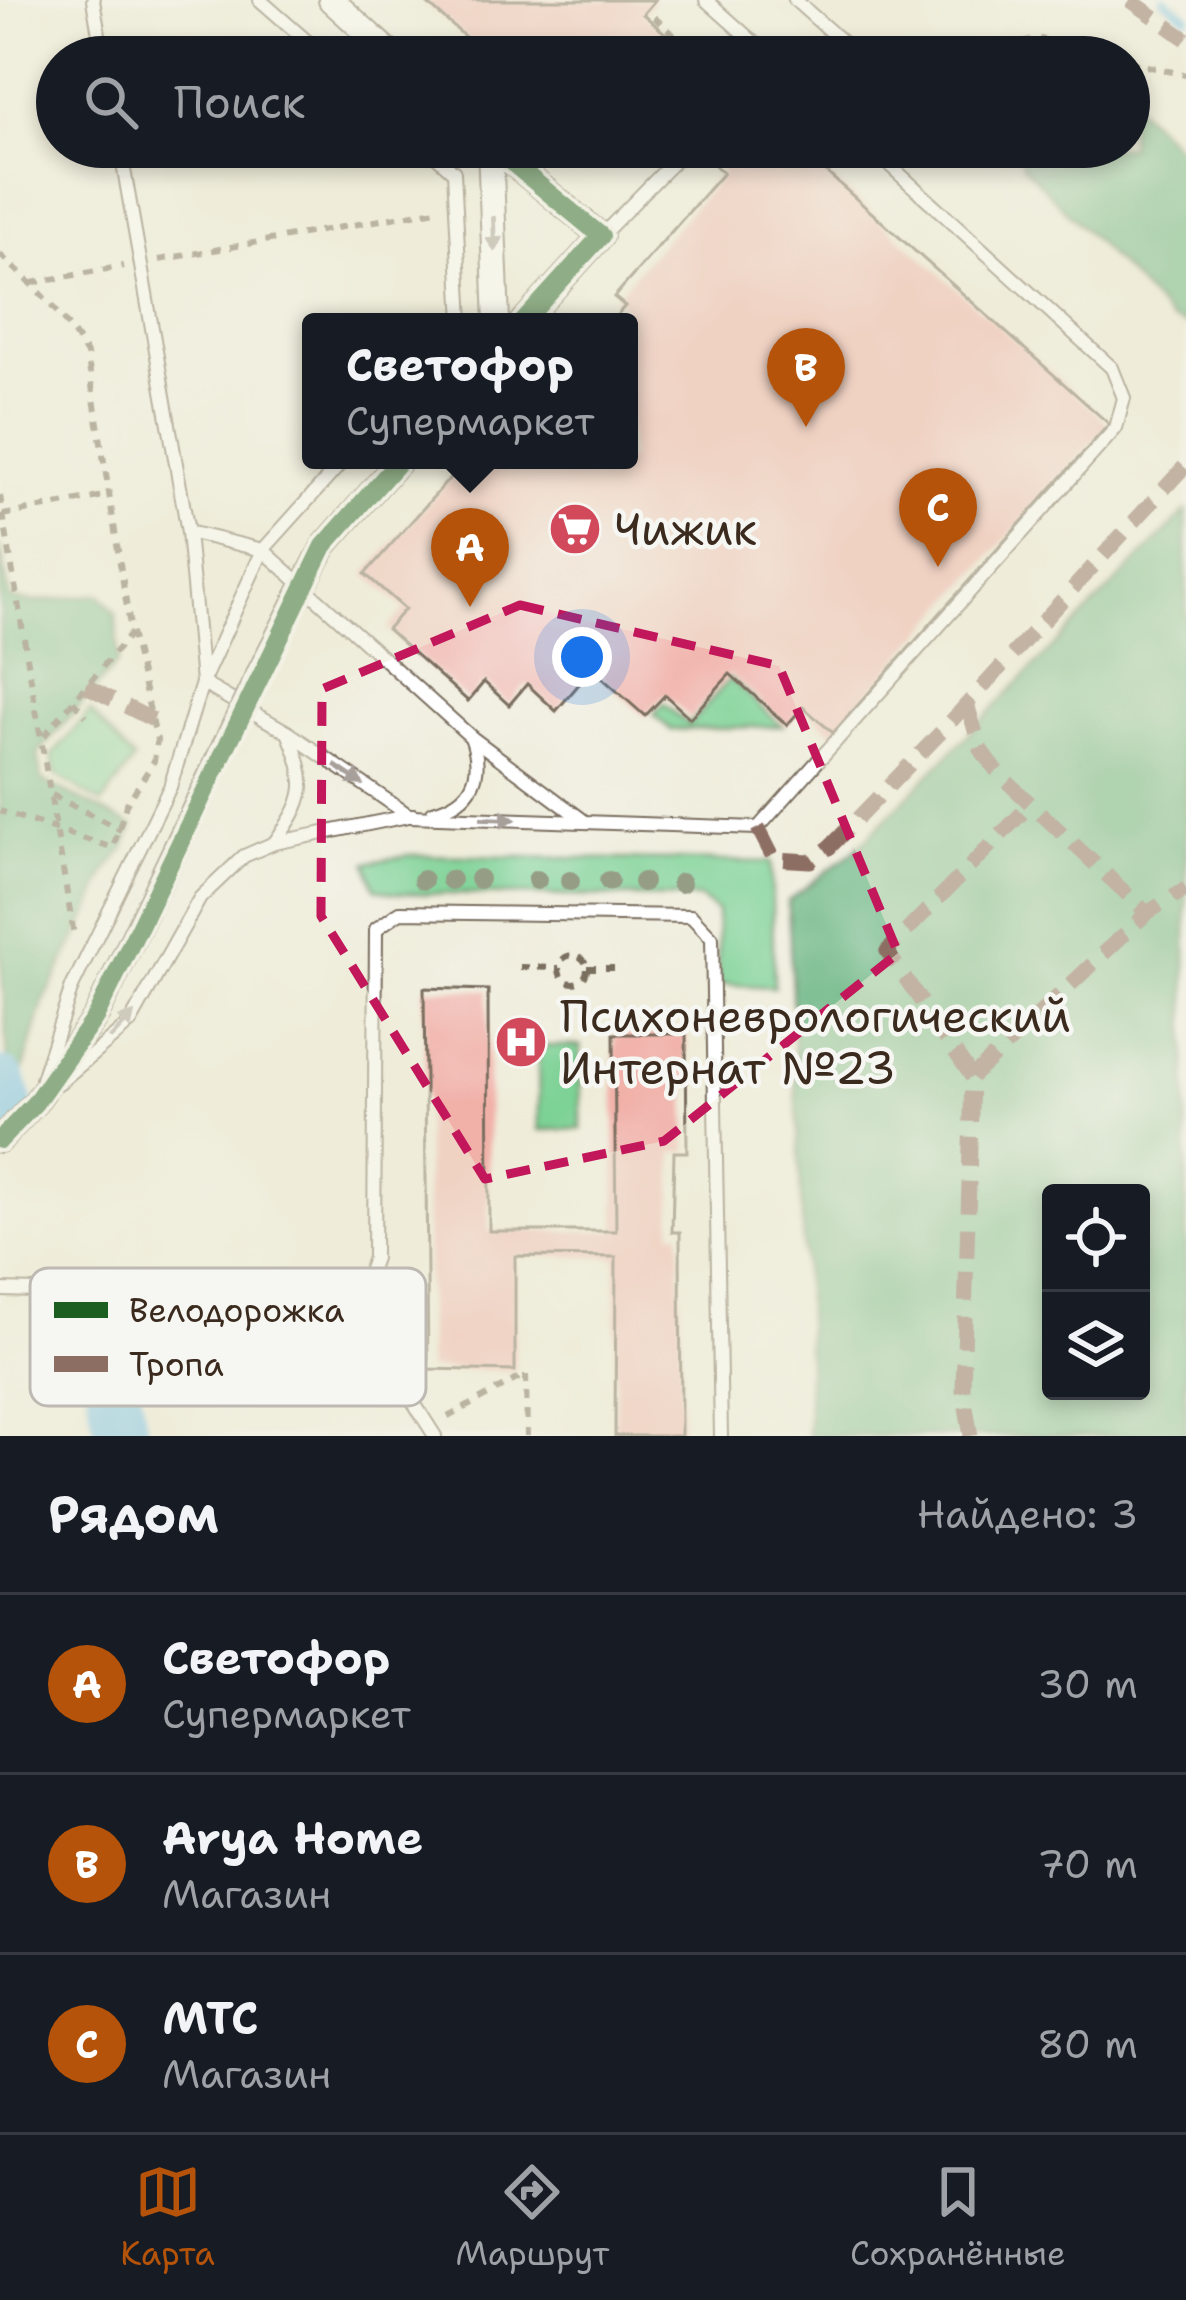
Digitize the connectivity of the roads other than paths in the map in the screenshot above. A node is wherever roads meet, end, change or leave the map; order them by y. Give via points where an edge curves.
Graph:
1 (93, 0) edge
2 (260, 0) edge
3 (331, 0) edge
4 (706, 0) edge
5 (795, 0) edge
6 (99, 36) edge
7 (301, 36) edge
8 (371, 36) edge
9 (746, 36) edge
10 (835, 36) edge
11 (124, 168) edge
12 (450, 168) edge
13 (493, 168) edge
14 (518, 168) edge
15 (667, 168) edge
16 (893, 168) edge
17 (601, 236) junction
18 (462, 313) edge
19 (497, 313) edge
20 (531, 313) edge
21 (336, 469) edge
22 (392, 469) edge
23 (188, 532) junction
24 (263, 550) junction
25 (202, 683) junction
26 (289, 733) junction
27 (471, 737) junction
28 (410, 816) junction
29 (585, 822) junction
30 (274, 843) junction
31 (35, 1103) junction
32 (0, 1140) edge
33 (370, 1268) edge
34 (0, 1290) edge
35 (30, 1291) edge
36 (721, 1436) edge

1 - 6 lane
2 - 7 lane
3 - 8 street
4 - 9 lane
5 - 10 lane
11 - 23 lane
12 - 18 lane
13 -> 19 street
14 - 17 street
15 - 17 lane
16 - 29 lane via 1112,368 1124,398 1116,428 758,828
17 - 20 street
21 - 24 lane
22 - 31 street, bridge via 324,545 96,1016
23 - 24 lane
23 - 25 lane
24 - 25 lane
24 - 27 lane
25 - 26 lane
25 - 31 lane via 170,787 72,987
26 -> 28 lane
26 - 30 lane via 303,786 299,809
27 - 28 lane via 476,783 462,799
27 - 29 lane
28 -> 29 lane
28 - 30 lane
31 -> 30 lane via 130,1023 220,875
31 - 32 street
33 - 36 lane via 376,929 400,912 691,916 712,938
34 - 35 lane

